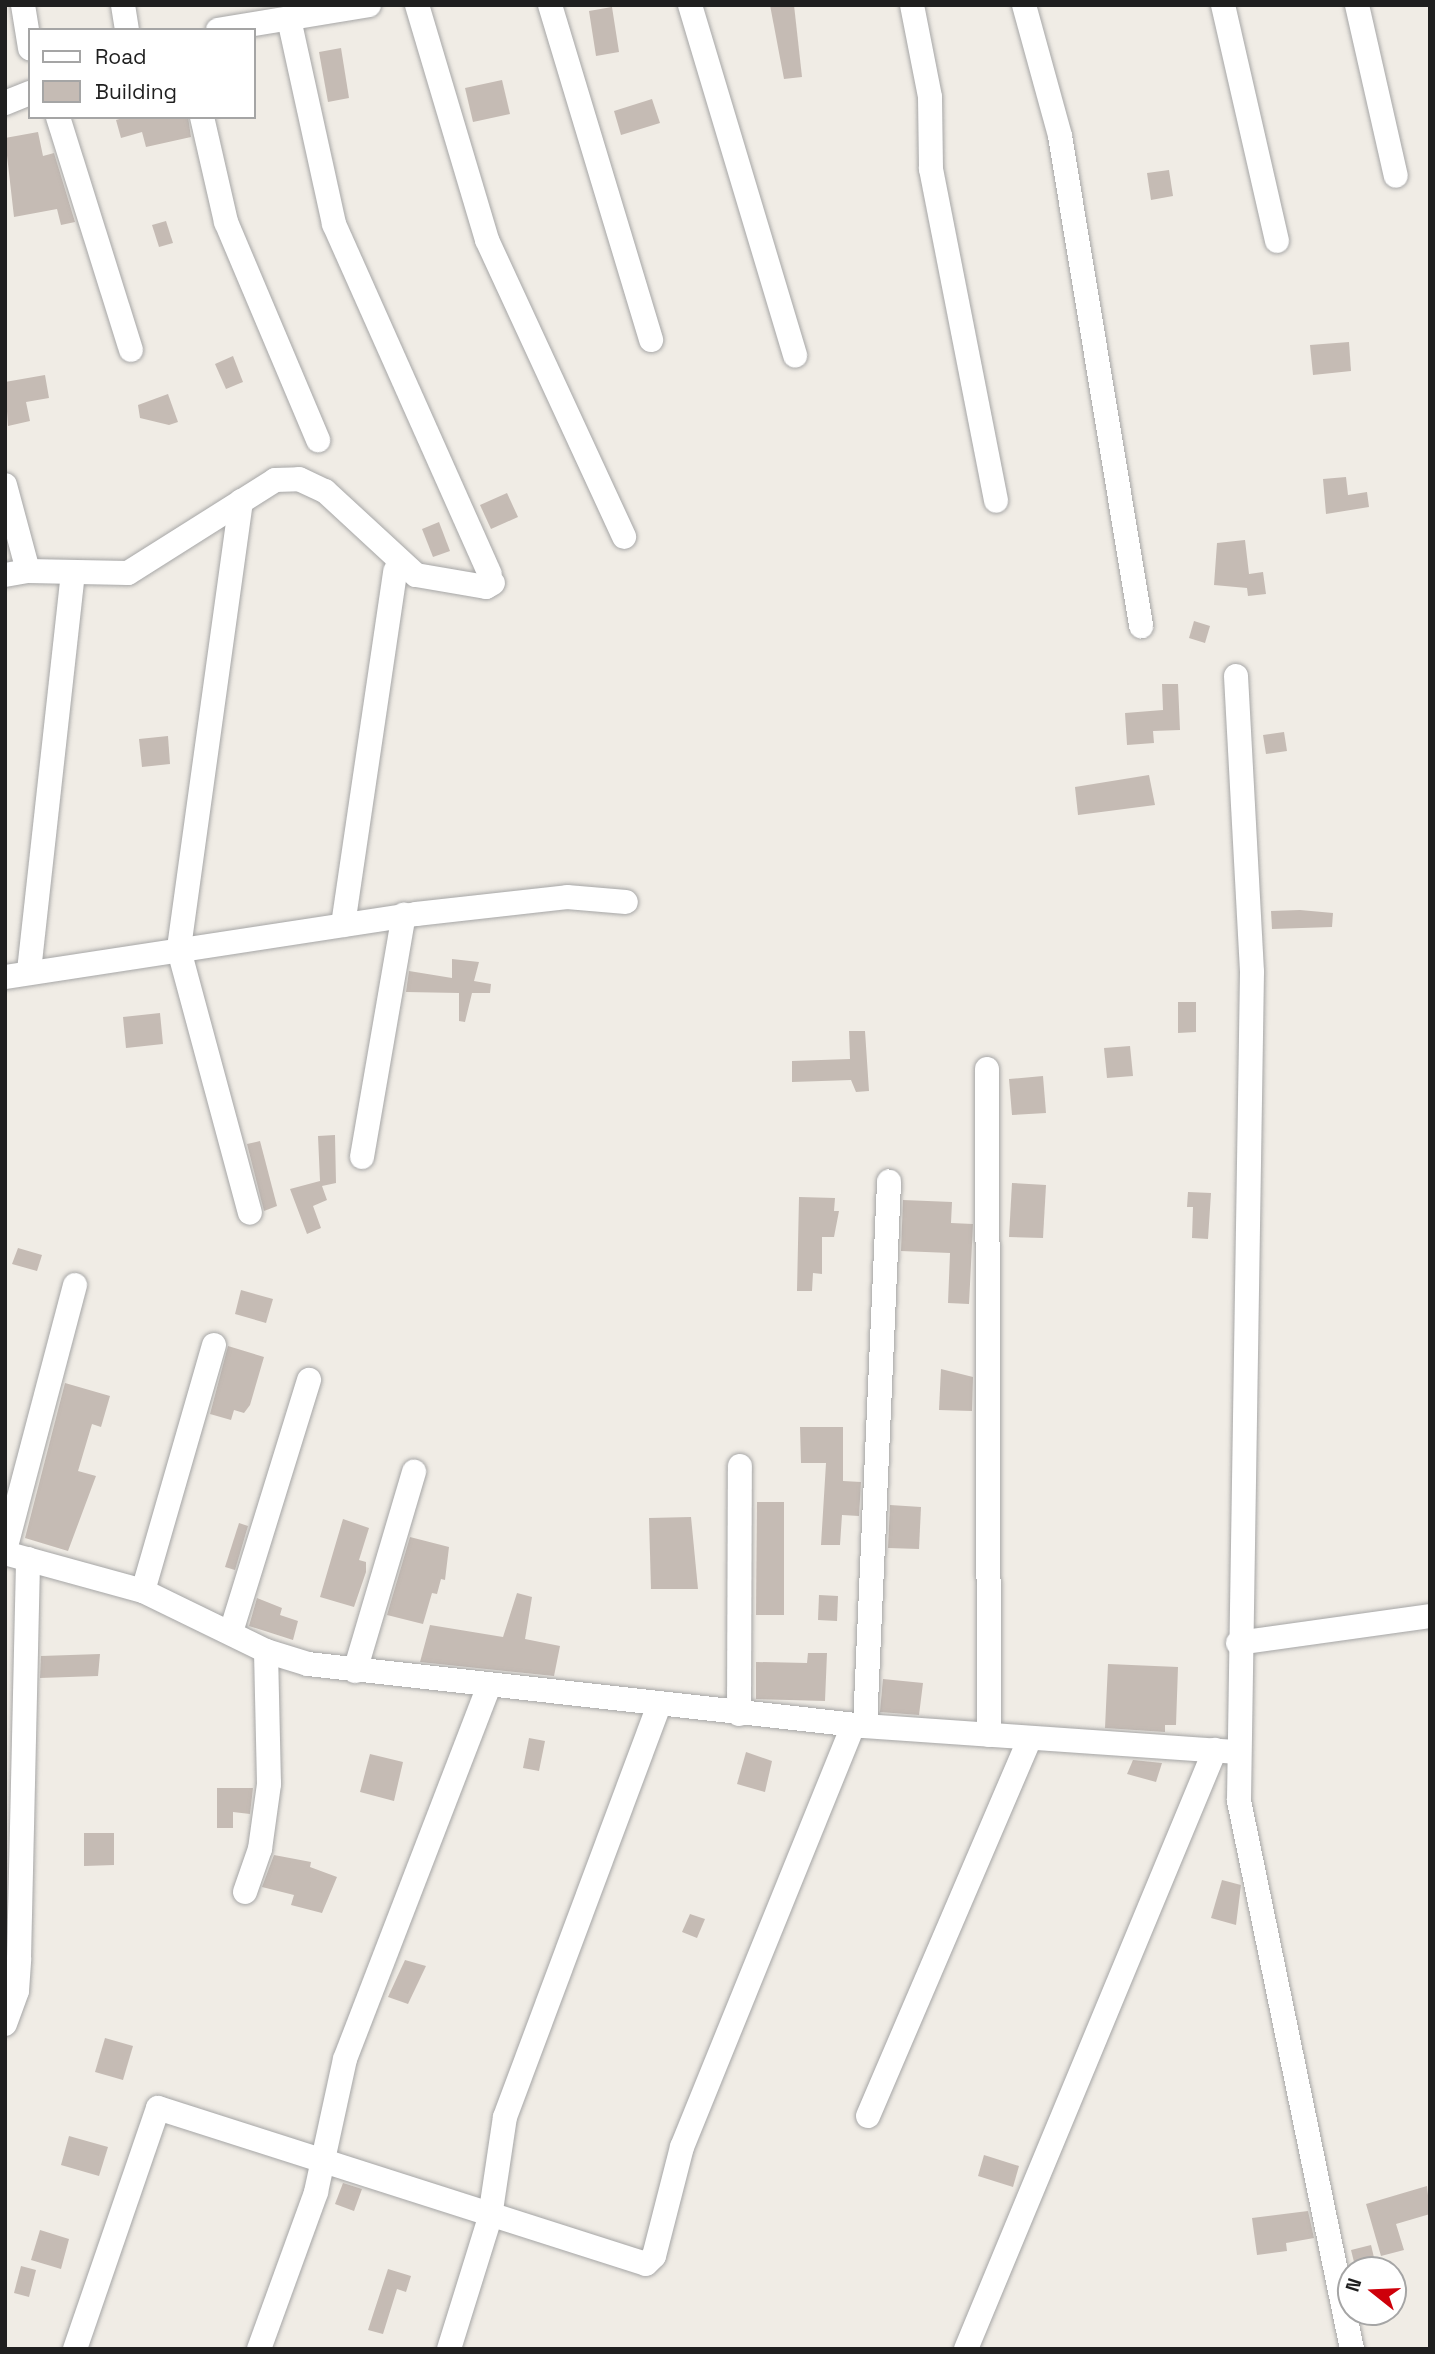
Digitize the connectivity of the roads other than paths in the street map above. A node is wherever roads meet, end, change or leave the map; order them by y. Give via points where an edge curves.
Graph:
1 (23, 5) edge
2 (123, 5) edge
3 (369, 5) edge
4 (416, 5) edge
5 (550, 5) edge
6 (690, 5) edge
7 (912, 5) edge
8 (1024, 5) edge
9 (1223, 5) edge
10 (1357, 5) edge
11 (334, 9) edge
12 (289, 19) junction
13 (228, 21) edge
14 (127, 28) edge
15 (28, 36) edge
16 (28, 94) edge
17 (5, 103) edge
18 (59, 119) edge
19 (202, 119) edge
20 (1396, 176) dead end
21 (1277, 241) dead end
22 (651, 340) dead end
23 (131, 350) dead end
24 (795, 356) dead end
25 (317, 440) dead end
26 (5, 485) edge
27 (241, 501) junction
28 (996, 501) dead end
29 (624, 537) dead end
30 (395, 571) dead end
31 (17, 573) edge
32 (73, 573) junction
33 (1141, 626) dead end
34 (1236, 677) dead end
35 (626, 902) dead end
36 (404, 915) junction
37 (343, 925) junction
38 (179, 950) junction
39 (29, 971) junction
40 (5, 977) edge
41 (987, 1069) dead end
42 (362, 1157) dead end
43 (888, 1182) dead end
44 (250, 1213) dead end
45 (75, 1285) dead end
46 (214, 1345) dead end
47 (310, 1380) dead end
48 (740, 1466) dead end
49 (414, 1472) dead end
50 (13, 1554) edge
51 (143, 1591) junction
52 (1430, 1615) edge
53 (231, 1632) junction
54 (1238, 1643) junction
55 (265, 1651) junction
56 (355, 1671) junction
57 (489, 1686) junction
58 (659, 1706) junction
59 (739, 1714) junction
60 (859, 1726) junction
61 (989, 1735) junction
62 (1030, 1738) junction
63 (1226, 1751) junction
64 (245, 1892) dead end
65 (5, 2025) edge
66 (868, 2116) dead end
67 (324, 2162) junction
68 (490, 2217) junction
69 (75, 2349) edge
70 (259, 2349) edge
71 (449, 2349) edge
72 (966, 2349) edge
73 (1352, 2349) edge

1 - 15 street
2 - 14 street
3 - 11 street
4 - 29 street via 487,240
5 - 22 street
6 - 24 street
7 - 28 street via 930,97 931,169
8 - 33 street via 1060,136
9 - 21 street
10 - 20 street
11 - 12 street
12 - 13 street
12 - 27 street via 334,224 492,579 486,587 416,575 325,491 299,479 275,480
16 - 17 street
18 - 23 street
19 - 25 street via 226,222
26 - 31 street
27 - 32 street via 128,573
27 - 38 street
30 - 37 street
31 - 32 street
32 - 39 street
34 - 54 street via 1252,972
35 - 36 street via 567,897
36 - 37 street
36 - 42 street
37 - 38 street
38 - 39 street
38 - 44 street
39 - 40 street
41 - 61 street
43 - 60 street
45 - 50 street
46 - 51 street
47 - 53 street
48 - 59 street
49 - 56 street
50 - 51 street
50 - 65 street via 19,1959 17,1991
51 - 53 street
52 - 54 street
53 - 55 street
54 - 63 street
55 - 56 street
55 - 64 street via 270,1784 260,1849
56 - 57 street
57 - 58 street
57 - 67 street via 345,2059
58 - 59 street
58 - 68 street via 505,2117
59 - 60 street
60 - 61 street
60 - 68 street via 682,2147 654,2256 646,2264
61 - 62 street
62 - 63 street
62 - 66 street
63 - 72 street
63 - 73 street
67 - 68 street
67 - 69 street via 158,2108
67 - 70 street
68 - 71 street

